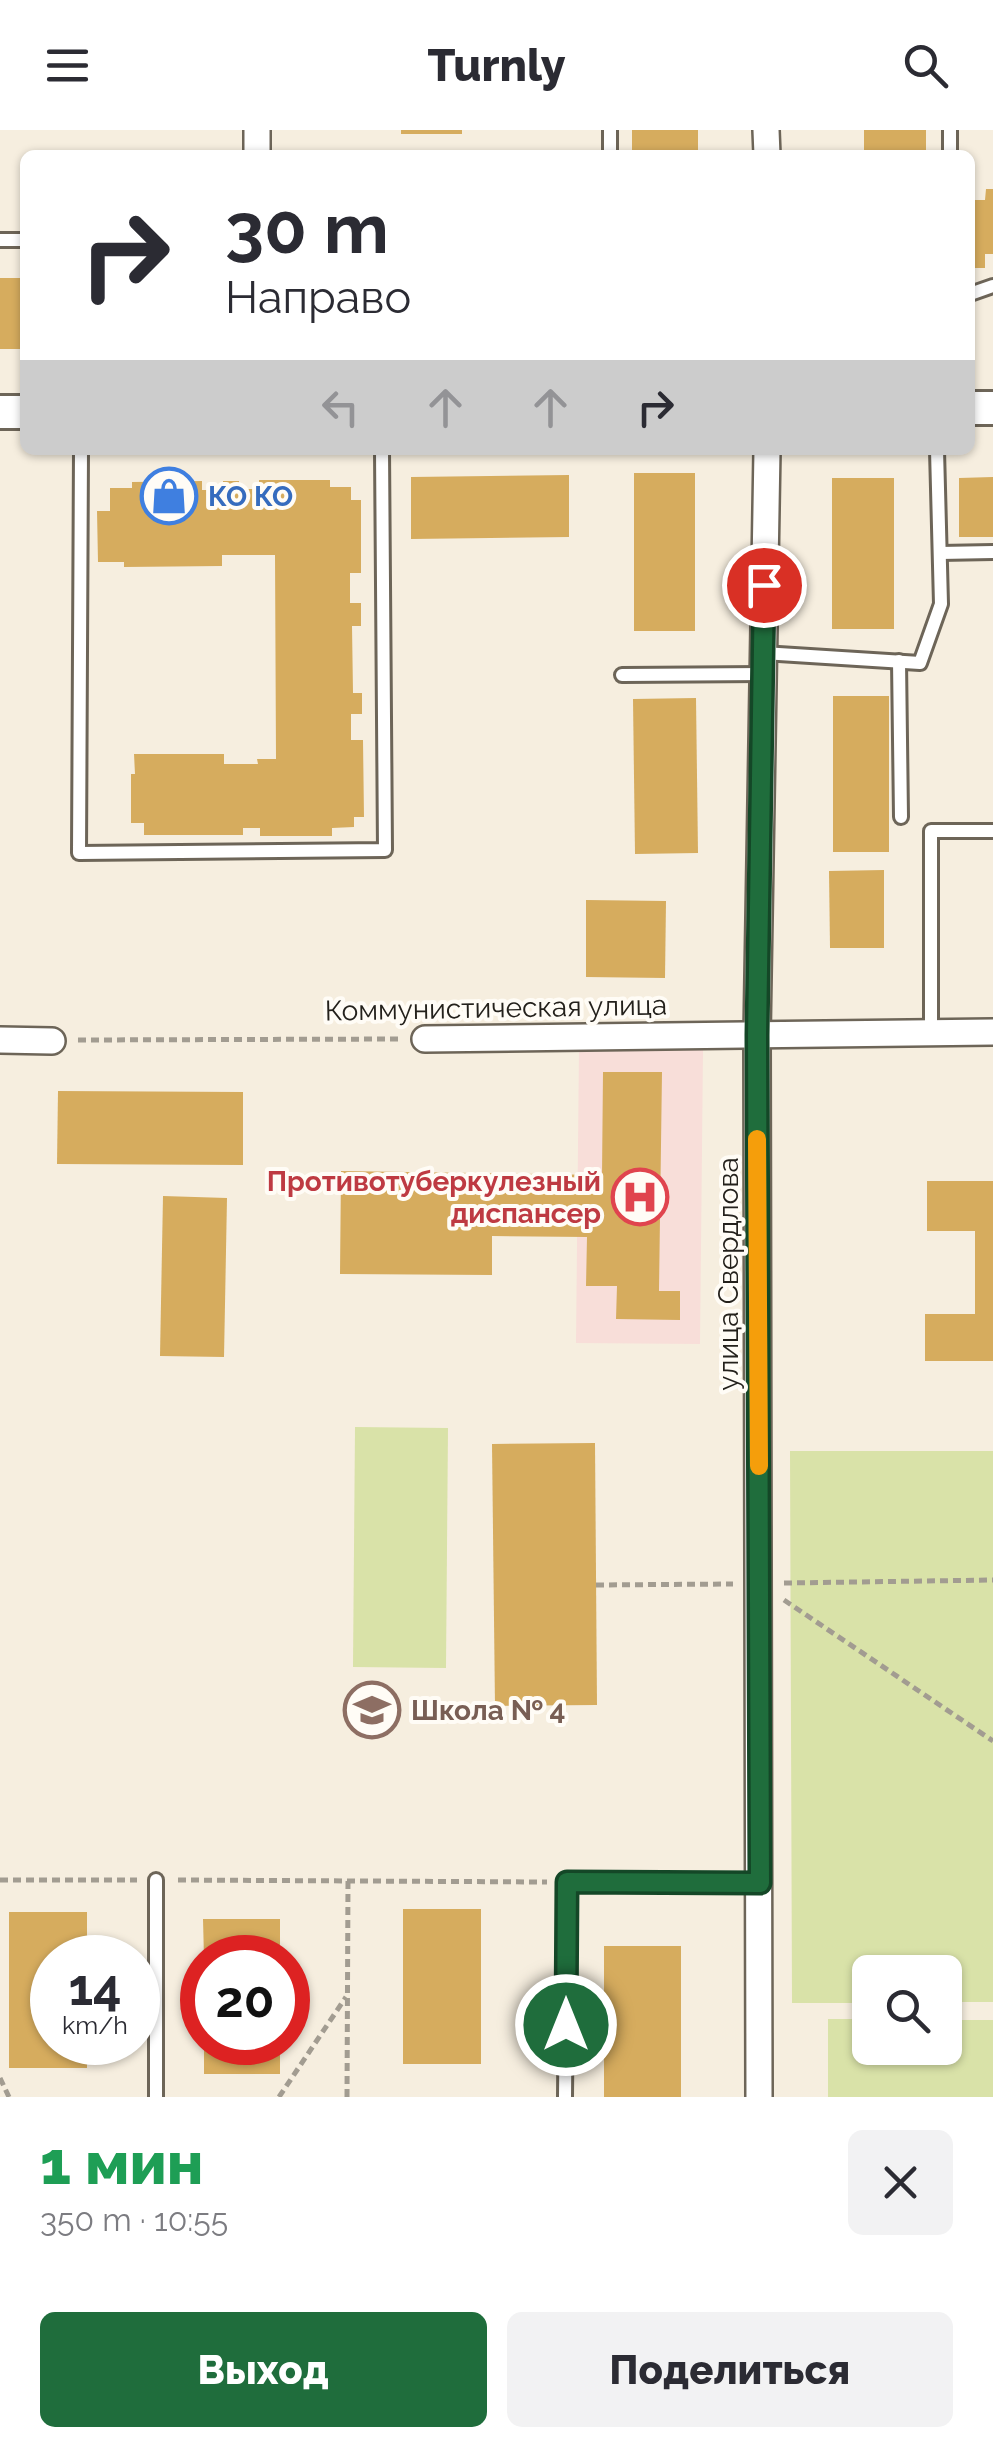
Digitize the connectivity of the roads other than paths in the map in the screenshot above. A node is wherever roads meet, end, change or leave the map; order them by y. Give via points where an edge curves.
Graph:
1 (81, 455) edge
2 (382, 455) edge
3 (766, 455) edge
4 (937, 455) edge
5 (993, 552) edge
6 (940, 553) junction
7 (899, 661) junction
8 (763, 664) junction
9 (622, 675) dead end
10 (901, 817) dead end
11 (993, 831) edge
12 (993, 1032) edge
13 (932, 1033) junction
14 (757, 1035) junction
15 (425, 1038) road end
16 (0, 1040) edge
17 (52, 1041) road end
18 (156, 1880) road end
19 (760, 1883) junction
20 (156, 2097) edge
21 (565, 2097) edge
22 (758, 2097) edge

1 - 2 lane via 79,852 384,850
3 - 8 street, улица Свердлова
4 - 6 lane
5 - 6 lane
6 - 7 lane via 941,604 920,662
7 - 8 lane
7 - 10 lane
8 - 9 lane
8 - 14 street, улица Свердлова
11 - 13 lane via 932,831
12 - 13 street, Коммунистическая улица
13 - 14 street, Коммунистическая улица
14 - 15 street, Коммунистическая улица
14 - 19 street, улица Свердлова
16 - 17 street
18 - 20 lane
19 - 21 lane via 567,1882
19 - 22 street, улица Свердлова

